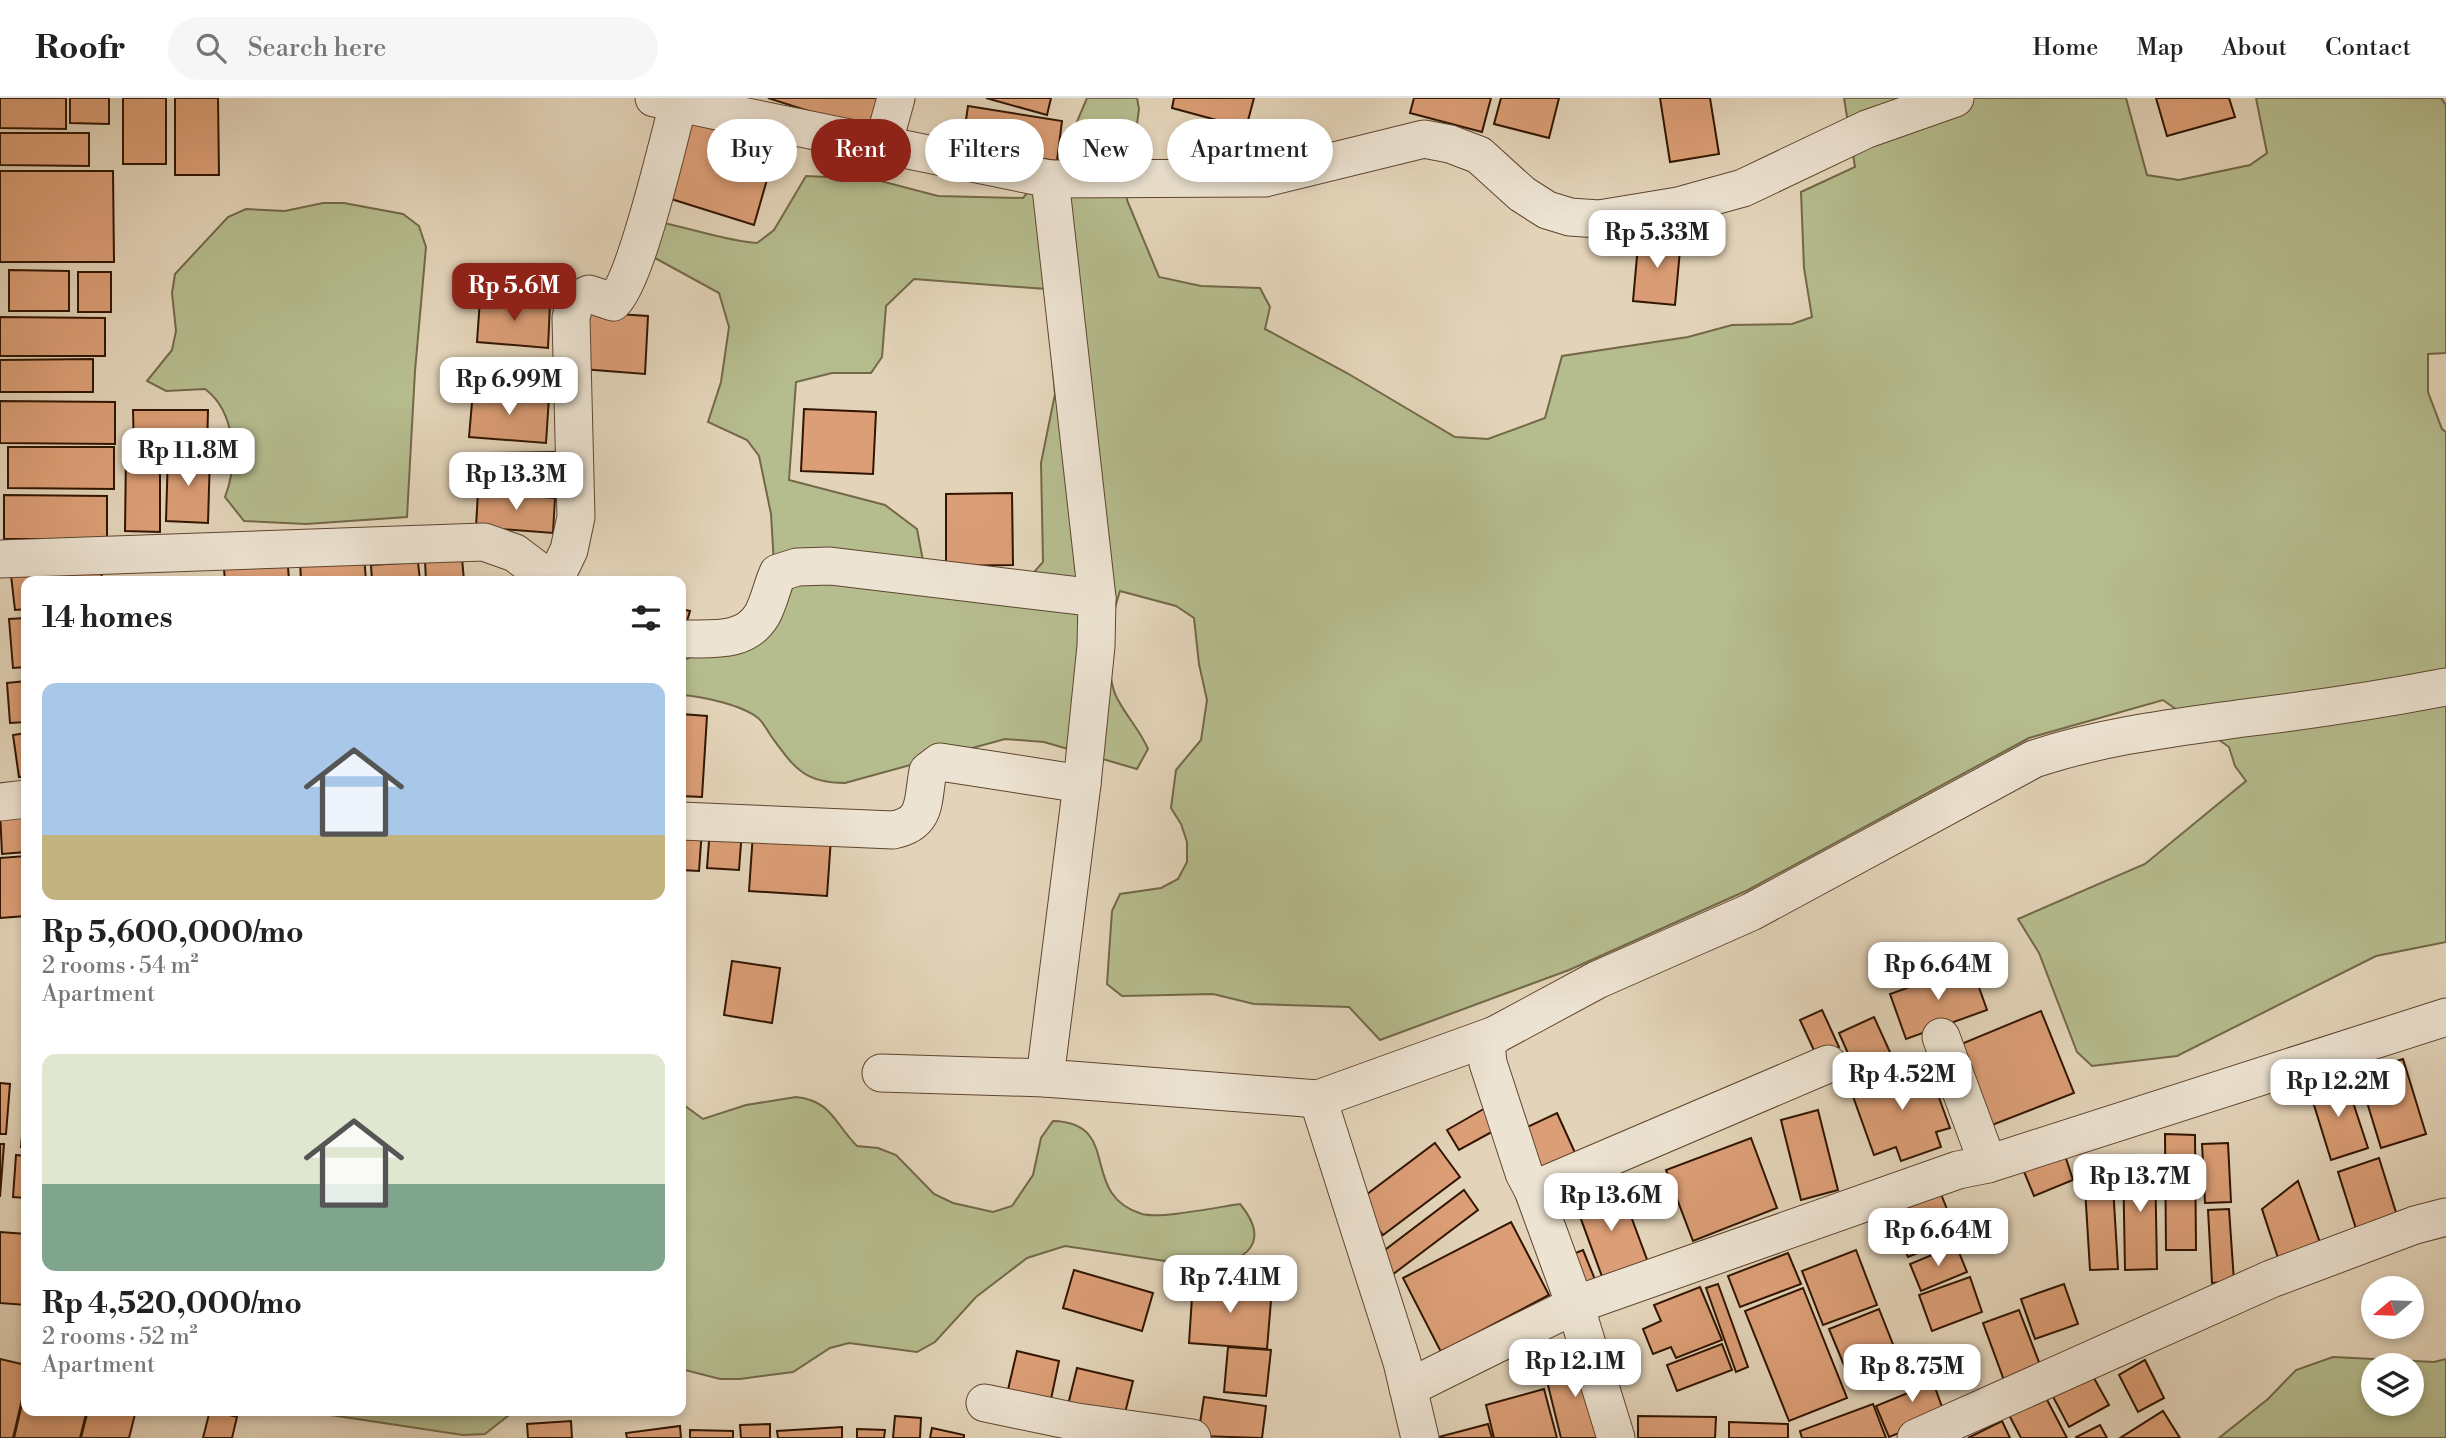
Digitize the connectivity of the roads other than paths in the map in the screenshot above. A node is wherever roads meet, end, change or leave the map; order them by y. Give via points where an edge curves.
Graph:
1 (896, 98) edge
2 (1955, 98) edge
3 (666, 102) edge
4 (890, 119) edge
5 (811, 131) edge
6 (911, 151) edge
7 (1050, 179) junction
8 (0, 559) edge
9 (546, 576) edge
10 (556, 576) edge
11 (1097, 598) junction
12 (686, 639) edge
13 (2446, 687) edge
14 (1082, 784) junction
15 (21, 800) edge
16 (0, 802) edge
17 (686, 821) edge
18 (2446, 1017) edge
19 (1495, 1035) junction
20 (1941, 1037) dead end
21 (1828, 1064) dead end
22 (881, 1073) dead end
23 (1045, 1078) junction
24 (1318, 1099) junction
25 (1988, 1164) junction
26 (1533, 1190) junction
27 (2446, 1217) edge
28 (1575, 1305) junction
29 (1408, 1388) junction
30 (985, 1403) dead end
31 (1192, 1438) edge
32 (1420, 1438) edge
33 (1616, 1438) edge
34 (1916, 1438) edge

1 - 4 street
2 - 7 street via 1867,129 1743,188 1678,206 1599,219 1547,210 1479,155 1423,139 1265,178
3 - 5 street
3 - 10 street via 632,268 621,295 613,302 589,294 575,301 571,318 576,517 569,550
6 - 7 street
7 - 11 street
8 - 9 street via 484,542 515,554
11 - 12 street via 830,566 797,567 778,573 763,615 746,633
11 - 14 street
13 - 19 street via 2368,702 2125,734 2034,760 1751,912 1597,980
14 - 17 street via 940,762 928,771 919,816 908,827
14 - 23 street
15 - 16 street
18 - 25 street
19 - 24 street
19 - 26 street via 1486,1045 1488,1063
20 - 25 street
21 - 26 street
22 - 23 street
23 - 24 street
24 - 29 street
25 - 28 street via 1958,1170
26 - 28 street
27 - 34 street via 2271,1279
28 - 29 street
28 - 33 street
29 - 32 street
30 - 31 street

